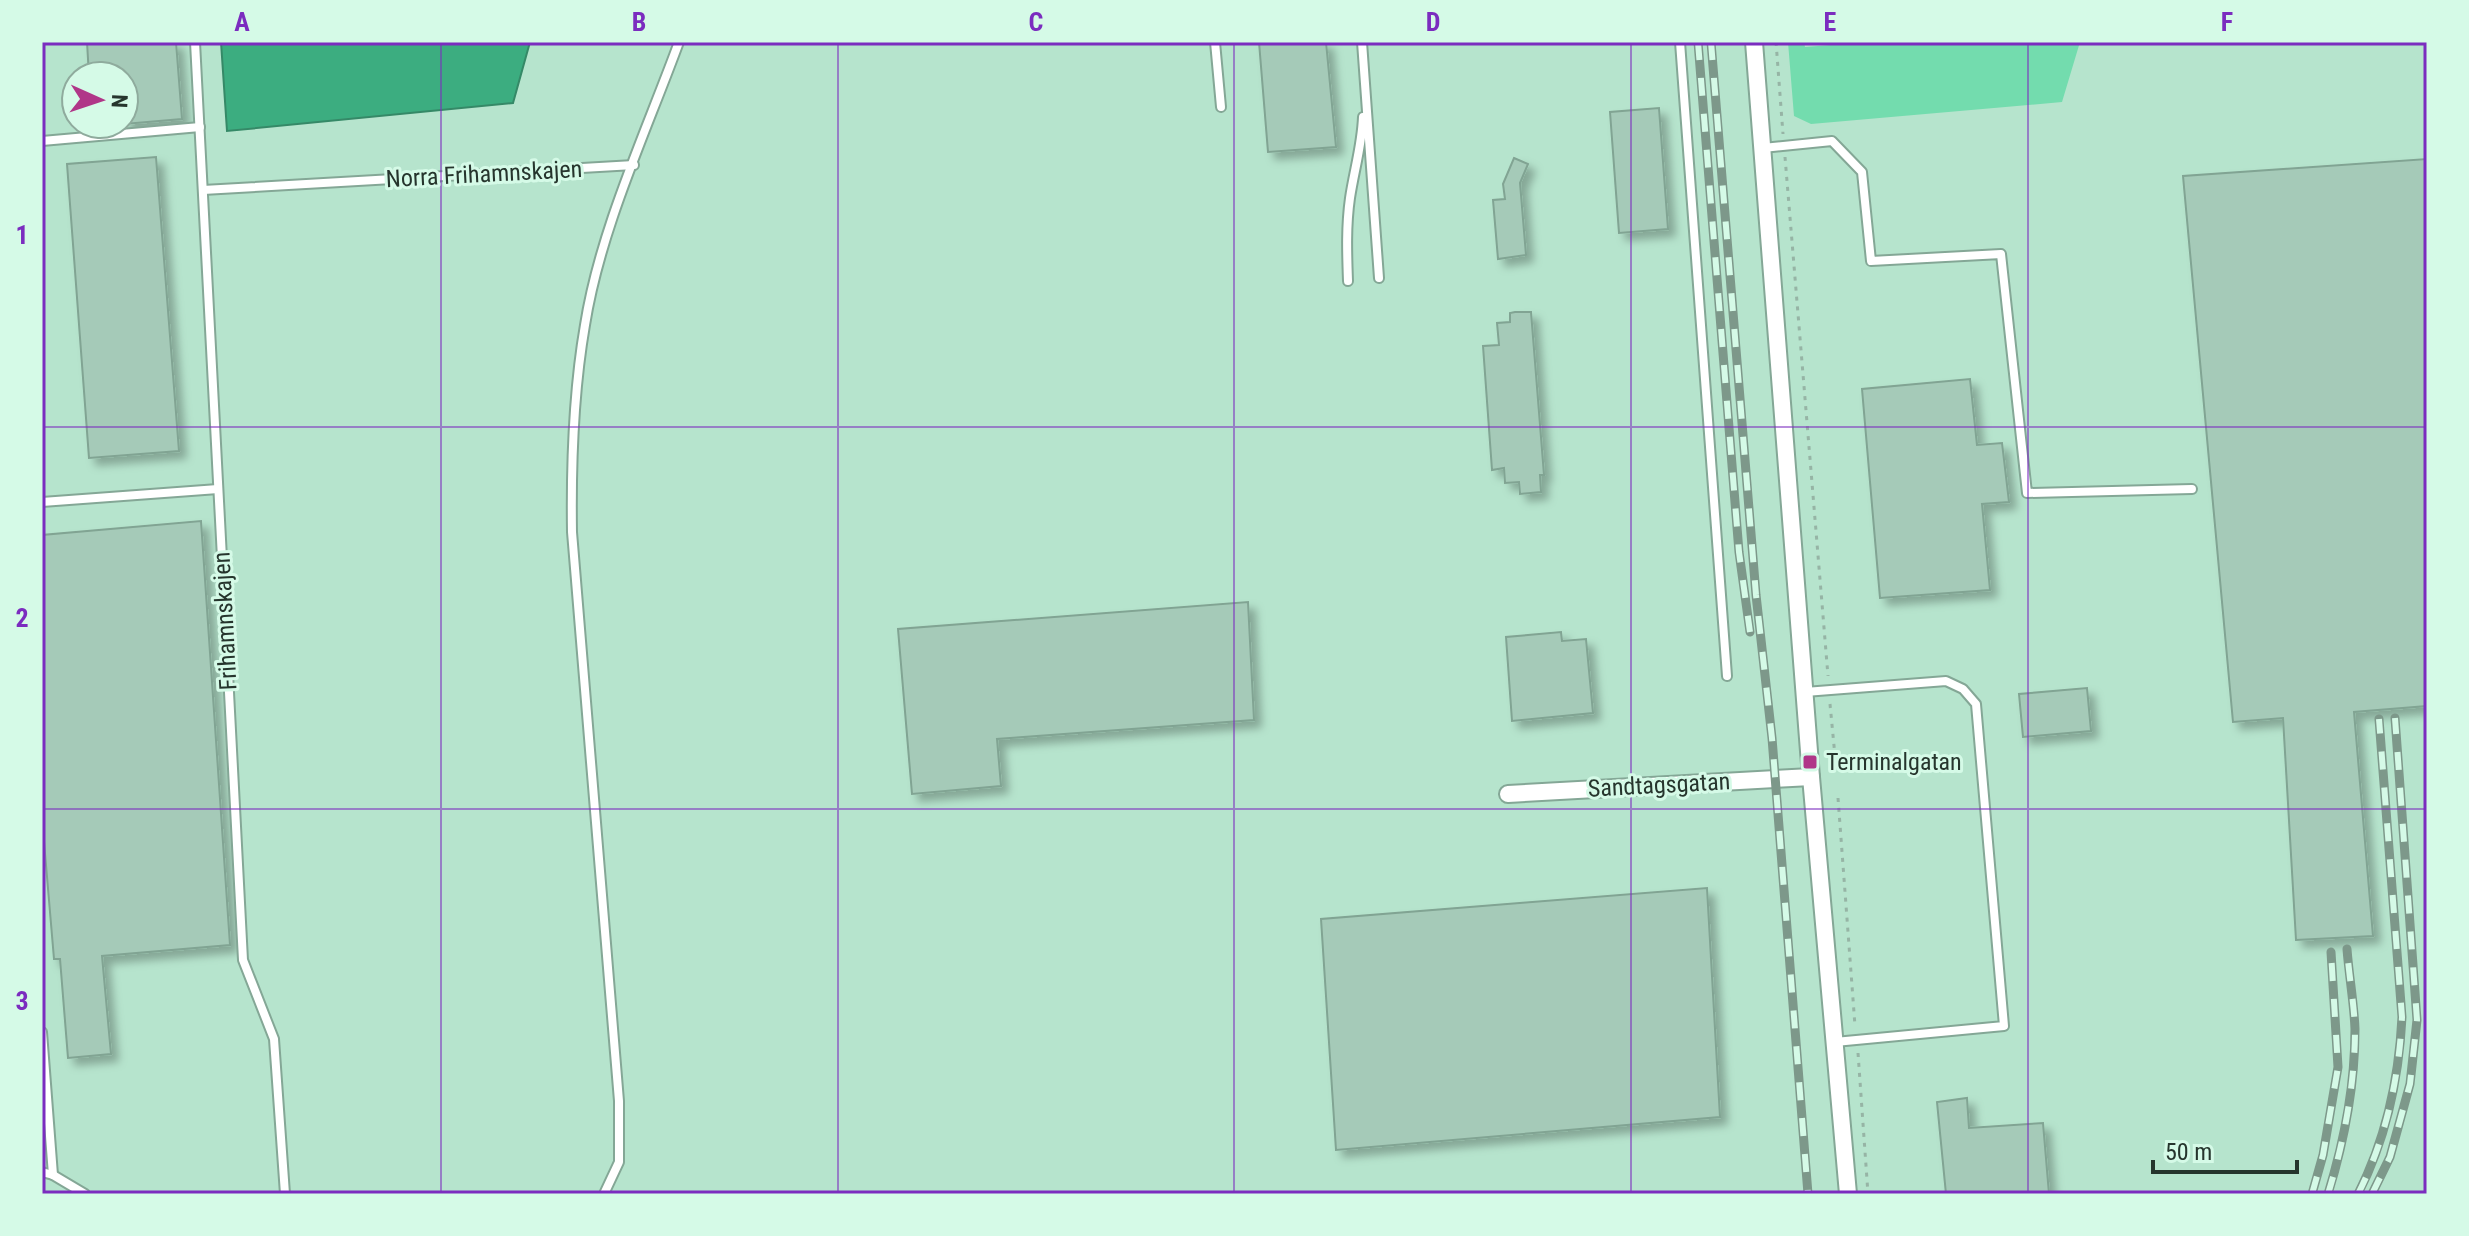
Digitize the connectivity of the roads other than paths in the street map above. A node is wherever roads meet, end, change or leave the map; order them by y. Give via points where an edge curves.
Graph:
1 (195, 42) edge
2 (679, 42) edge
3 (1215, 42) edge
4 (1680, 42) edge
5 (1754, 42) edge
6 (1363, 45) edge
7 (1221, 107) dead end
8 (200, 127) junction
9 (42, 141) edge
10 (1763, 148) junction
11 (634, 165) junction
12 (203, 190) junction
13 (1379, 278) dead end
14 (1348, 281) dead end
15 (218, 489) junction
16 (2192, 489) dead end
17 (42, 502) edge
18 (1727, 676) dead end
19 (1805, 692) junction
20 (1811, 777) junction
21 (1508, 794) dead end
22 (42, 1032) edge
23 (1835, 1042) junction
24 (42, 1172) edge
25 (53, 1175) junction
26 (85, 1194) edge
27 (285, 1194) edge
28 (604, 1194) edge
29 (1848, 1194) edge

1 - 8 lane, Frihamnskajen
2 - 11 lane
3 - 7 lane
4 - 18 lane
5 - 10 street
6 - 13 lane
6 - 14 lane via 1362,138 1350,197
8 - 9 lane
8 - 12 lane, Frihamnskajen
10 - 16 lane via 1832,141 1862,172 1871,261 2001,254 2027,493
10 - 19 street
11 - 12 lane, Norra Frihamnskajen
11 - 28 lane via 585,324 571,450 572,532 619,1101 619,1162
12 - 15 lane, Frihamnskajen
15 - 17 lane
15 - 27 lane, Frihamnskajen via 243,960 274,1039
19 - 20 street
19 - 23 lane via 1946,681 1976,704 2004,1026
20 - 21 street, Sandtagsgatan
20 - 23 street
22 - 25 lane
23 - 29 street
24 - 25 lane
25 - 26 lane

